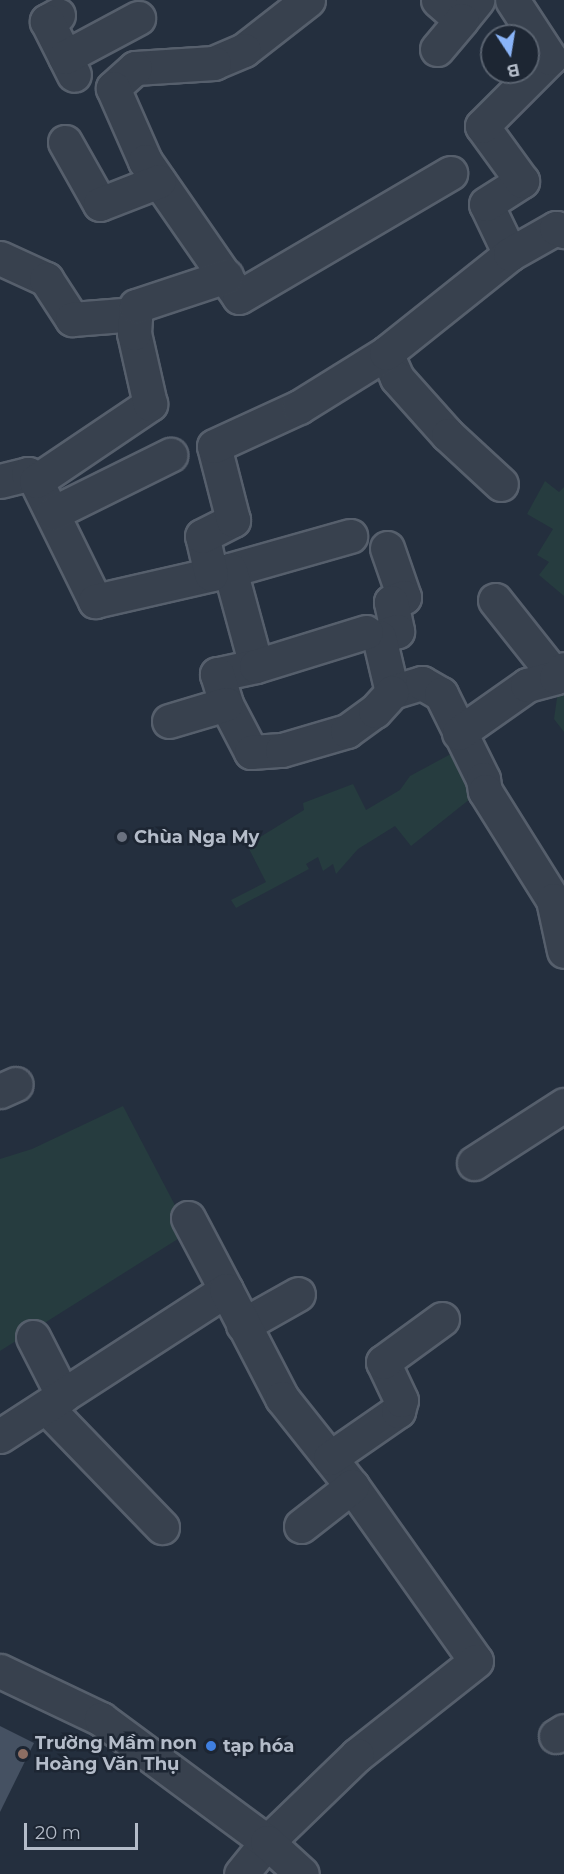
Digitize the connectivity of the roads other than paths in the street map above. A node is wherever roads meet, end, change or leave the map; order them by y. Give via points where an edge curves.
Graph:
1 (308, 0) edge
2 (512, 0) edge
3 (458, 7) edge
4 (138, 9) edge
5 (57, 15) dead end
6 (437, 49) dead end
7 (135, 68) junction
8 (65, 142) dead end
9 (450, 173) dead end
10 (159, 181) junction
11 (564, 231) edge
12 (510, 254) junction
13 (0, 258) edge
14 (226, 276) junction
15 (136, 314) junction
16 (386, 353) junction
17 (170, 455) dead end
18 (36, 481) junction
19 (0, 482) edge
20 (501, 484) dead end
21 (53, 513) junction
22 (350, 536) dead end
23 (387, 548) dead end
24 (221, 572) junction
25 (495, 600) dead end
26 (366, 632) dead end
27 (256, 666) junction
28 (560, 673) edge
29 (392, 692) junction
30 (226, 704) junction
31 (169, 721) dead end
32 (459, 733) junction
33 (564, 951) edge
34 (564, 1105) edge
35 (474, 1163) dead end
36 (188, 1218) dead end
37 (226, 1290) junction
38 (298, 1294) dead end
39 (442, 1319) dead end
40 (243, 1324) junction
41 (33, 1337) dead end
42 (54, 1402) junction
43 (0, 1436) edge
44 (330, 1458) junction
45 (352, 1486) junction
46 (301, 1526) dead end
47 (162, 1527) dead end
48 (0, 1671) edge
49 (267, 1842) junction
50 (241, 1874) edge
51 (302, 1874) edge

1 - 7 street via 244,50 214,63
2 - 12 street via 550,58 482,126 522,181 486,204
3 - 6 street
4 - 5 street via 70,67 47,21
4 - 7 street
7 - 10 street via 113,88 145,161
8 - 10 street via 100,204
9 - 14 street via 239,297
10 - 14 street
11 - 12 street via 556,228
12 - 16 street
13 - 15 street via 46,279 72,319
14 - 15 street via 136,306
15 - 18 street via 134,333 150,404
16 - 20 street via 397,378 448,435
16 - 24 street via 299,407 214,446 233,520 202,536
17 - 21 street
18 - 19 street via 28,474
18 - 21 street
21 - 24 street via 95,601
22 - 24 street
23 - 29 street via 404,597 391,602 397,631 379,637
24 - 27 street
25 - 28 street
26 - 27 street
27 - 30 street via 217,674
28 - 32 street via 528,685
29 - 30 street via 375,711 347,731 282,750 251,752
29 - 32 street via 422,683 441,694
30 - 31 street
32 - 33 street via 483,779 485,791 553,900
34 - 35 street
36 - 37 street
37 - 40 street
37 - 42 street
38 - 40 street
39 - 44 street via 383,1362 401,1400 398,1412
40 - 44 street via 282,1398
41 - 42 street
42 - 43 street
42 - 47 street
44 - 45 street
45 - 46 street
45 - 49 street via 476,1661 357,1755
48 - 49 street via 101,1719
49 - 50 street
49 - 51 street

